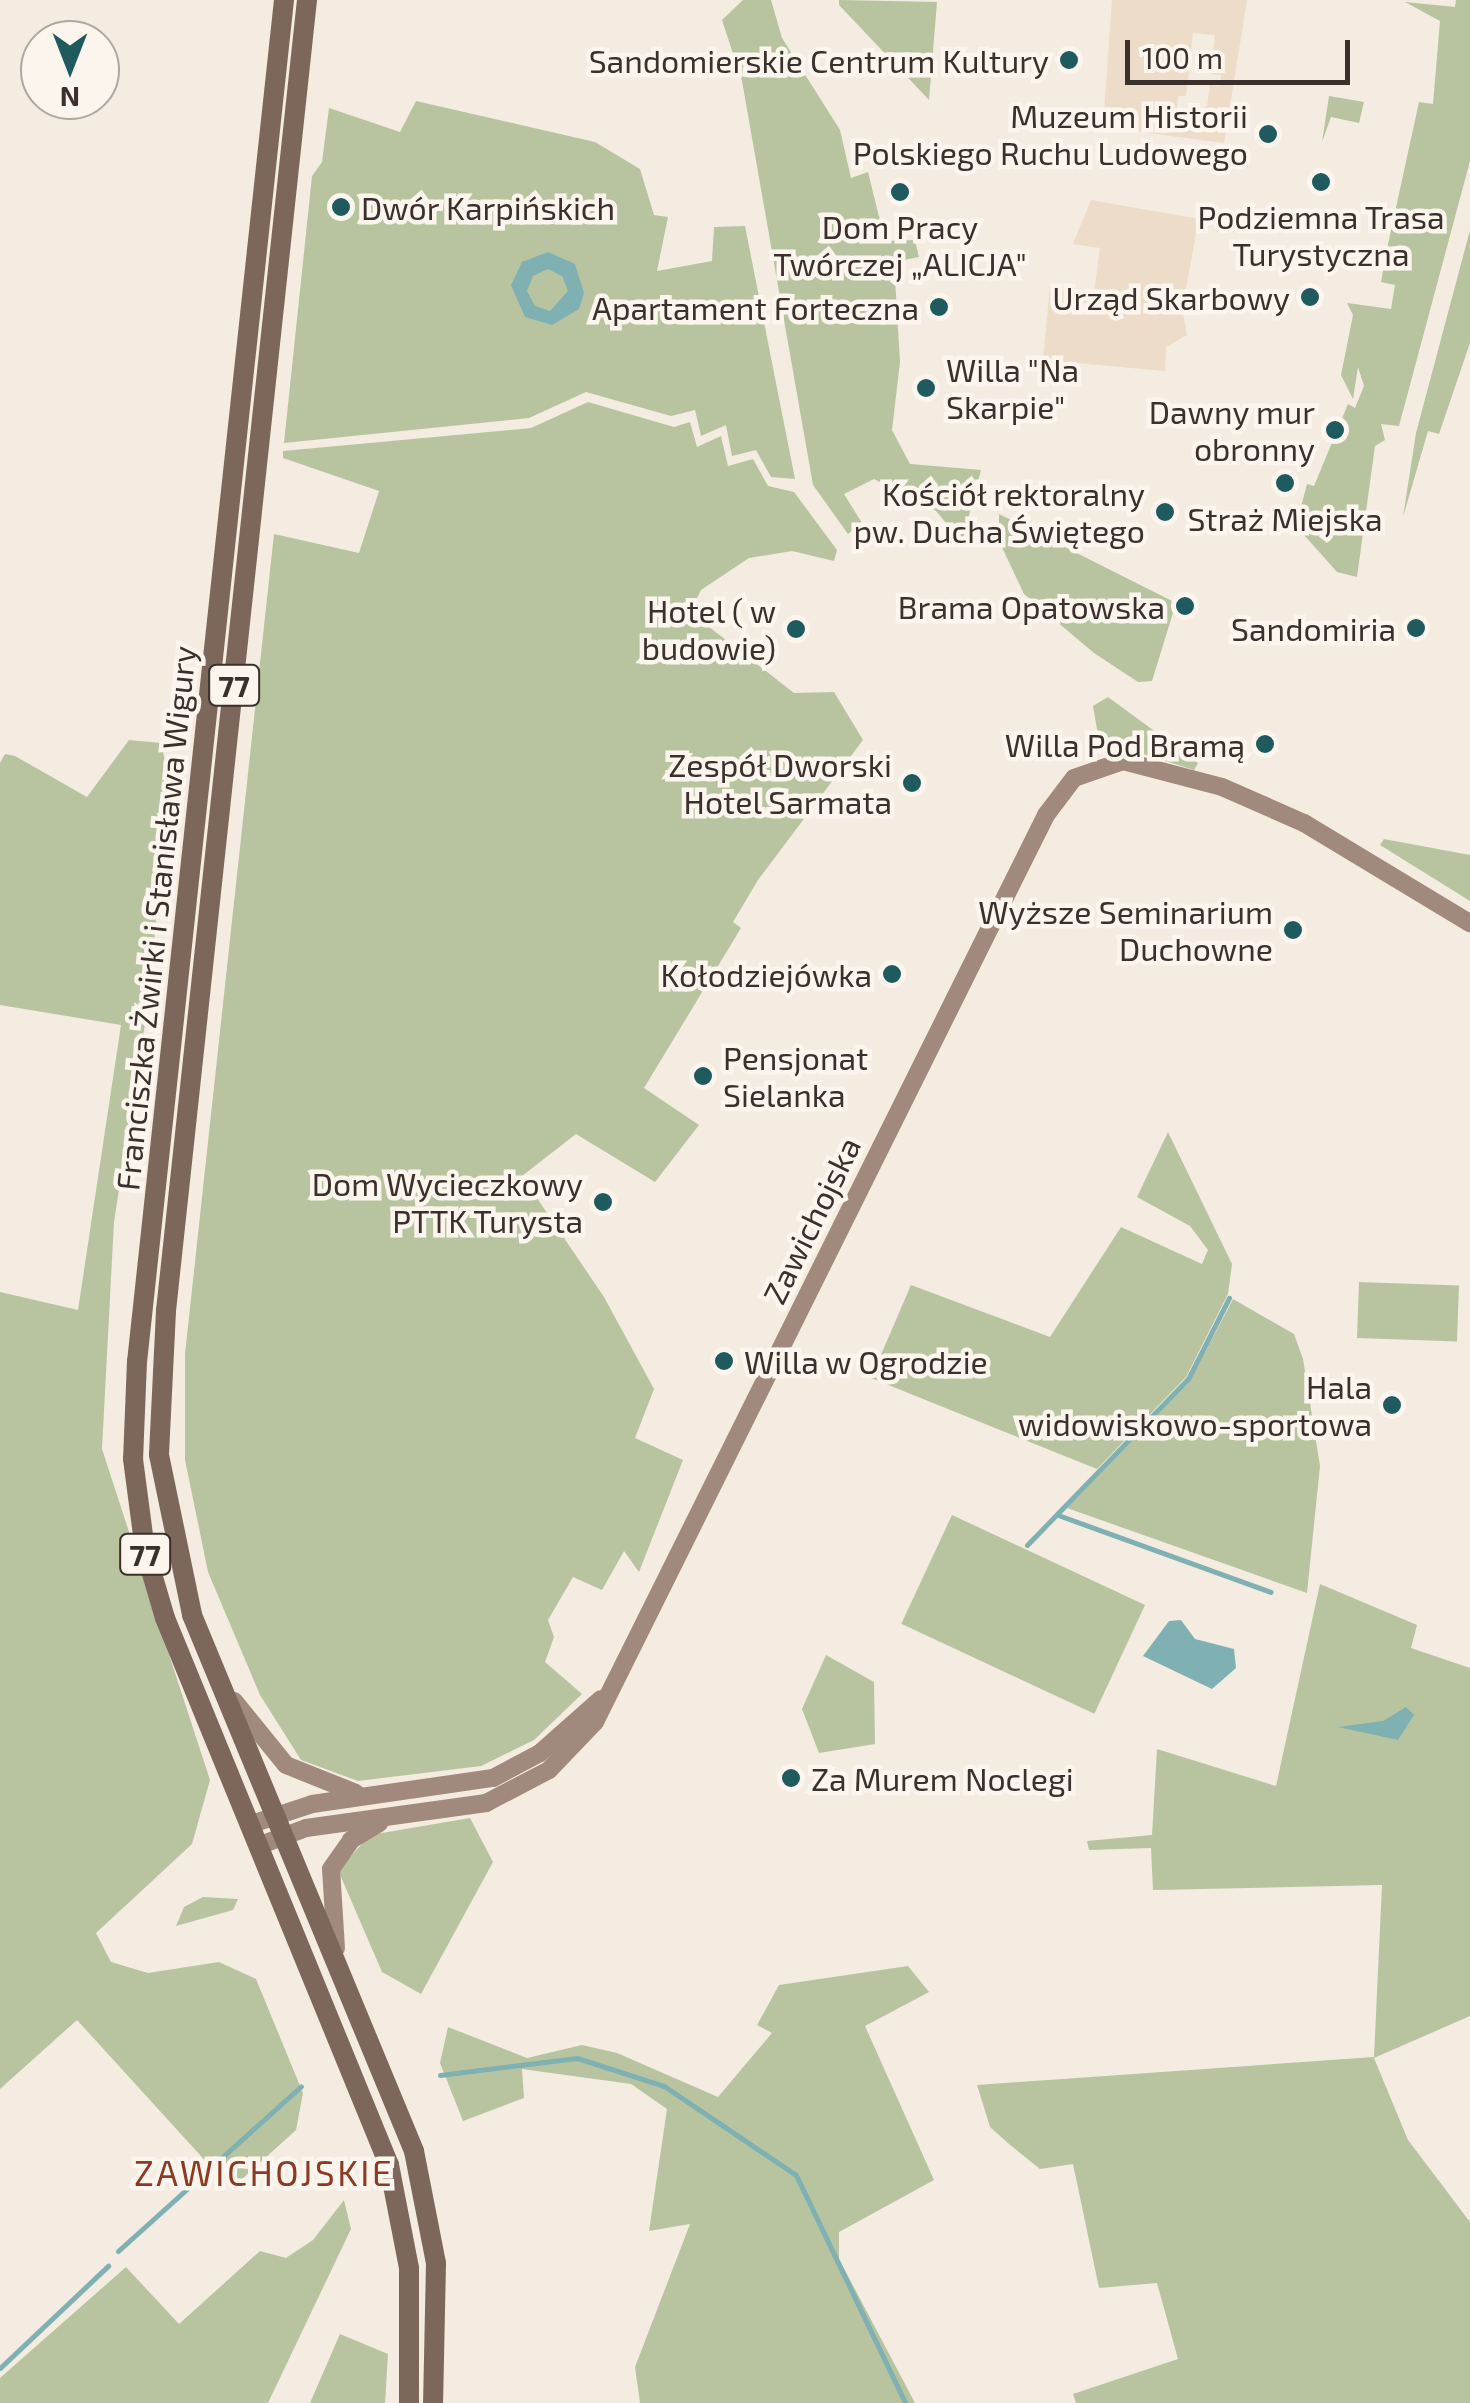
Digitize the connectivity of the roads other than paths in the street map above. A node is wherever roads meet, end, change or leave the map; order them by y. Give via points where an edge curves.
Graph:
1 (284, 0) edge
2 (307, 0) edge
3 (1470, 924) edge
4 (214, 1671) junction
5 (608, 1692) junction
6 (376, 1797) junction
7 (275, 1813) junction
8 (390, 1819) junction
9 (249, 1825) junction
10 (284, 1834) junction
11 (258, 1846) junction
12 (341, 1968) junction
13 (409, 2403) edge
14 (433, 2403) edge

1 - 9 main road, Franciszka Żwirki i Stanisława Wigury / 77 via 133,1417 149,1570
2 - 4 main road, Franciszka Żwirki i Stanisława Wigury / 77 via 158,1396 167,1522
3 - 5 street, Zawichojska via 1304,824 1222,788 1123,761 1074,778 1046,815
4 - 6 street via 278,1759 326,1786
4 - 7 main road, Franciszka Żwirki i Stanisława Wigury / 77
5 - 6 street, Zawichojska via 504,1774
5 - 8 street, Zawichojska via 578,1745 533,1782 470,1808
6 - 7 street, Zawichojska
7 - 9 street, Zawichojska
7 - 10 main road, 77
8 - 10 street, Zawichojska
8 - 12 street, Zawichojska via 351,1840 330,1869 328,1908
9 - 11 main road, 77
10 - 11 street, Zawichojska
10 - 12 main road, 77
11 - 13 main road, 77 via 390,2164 410,2268
12 - 14 main road, 77 via 405,2122 428,2206 438,2294

